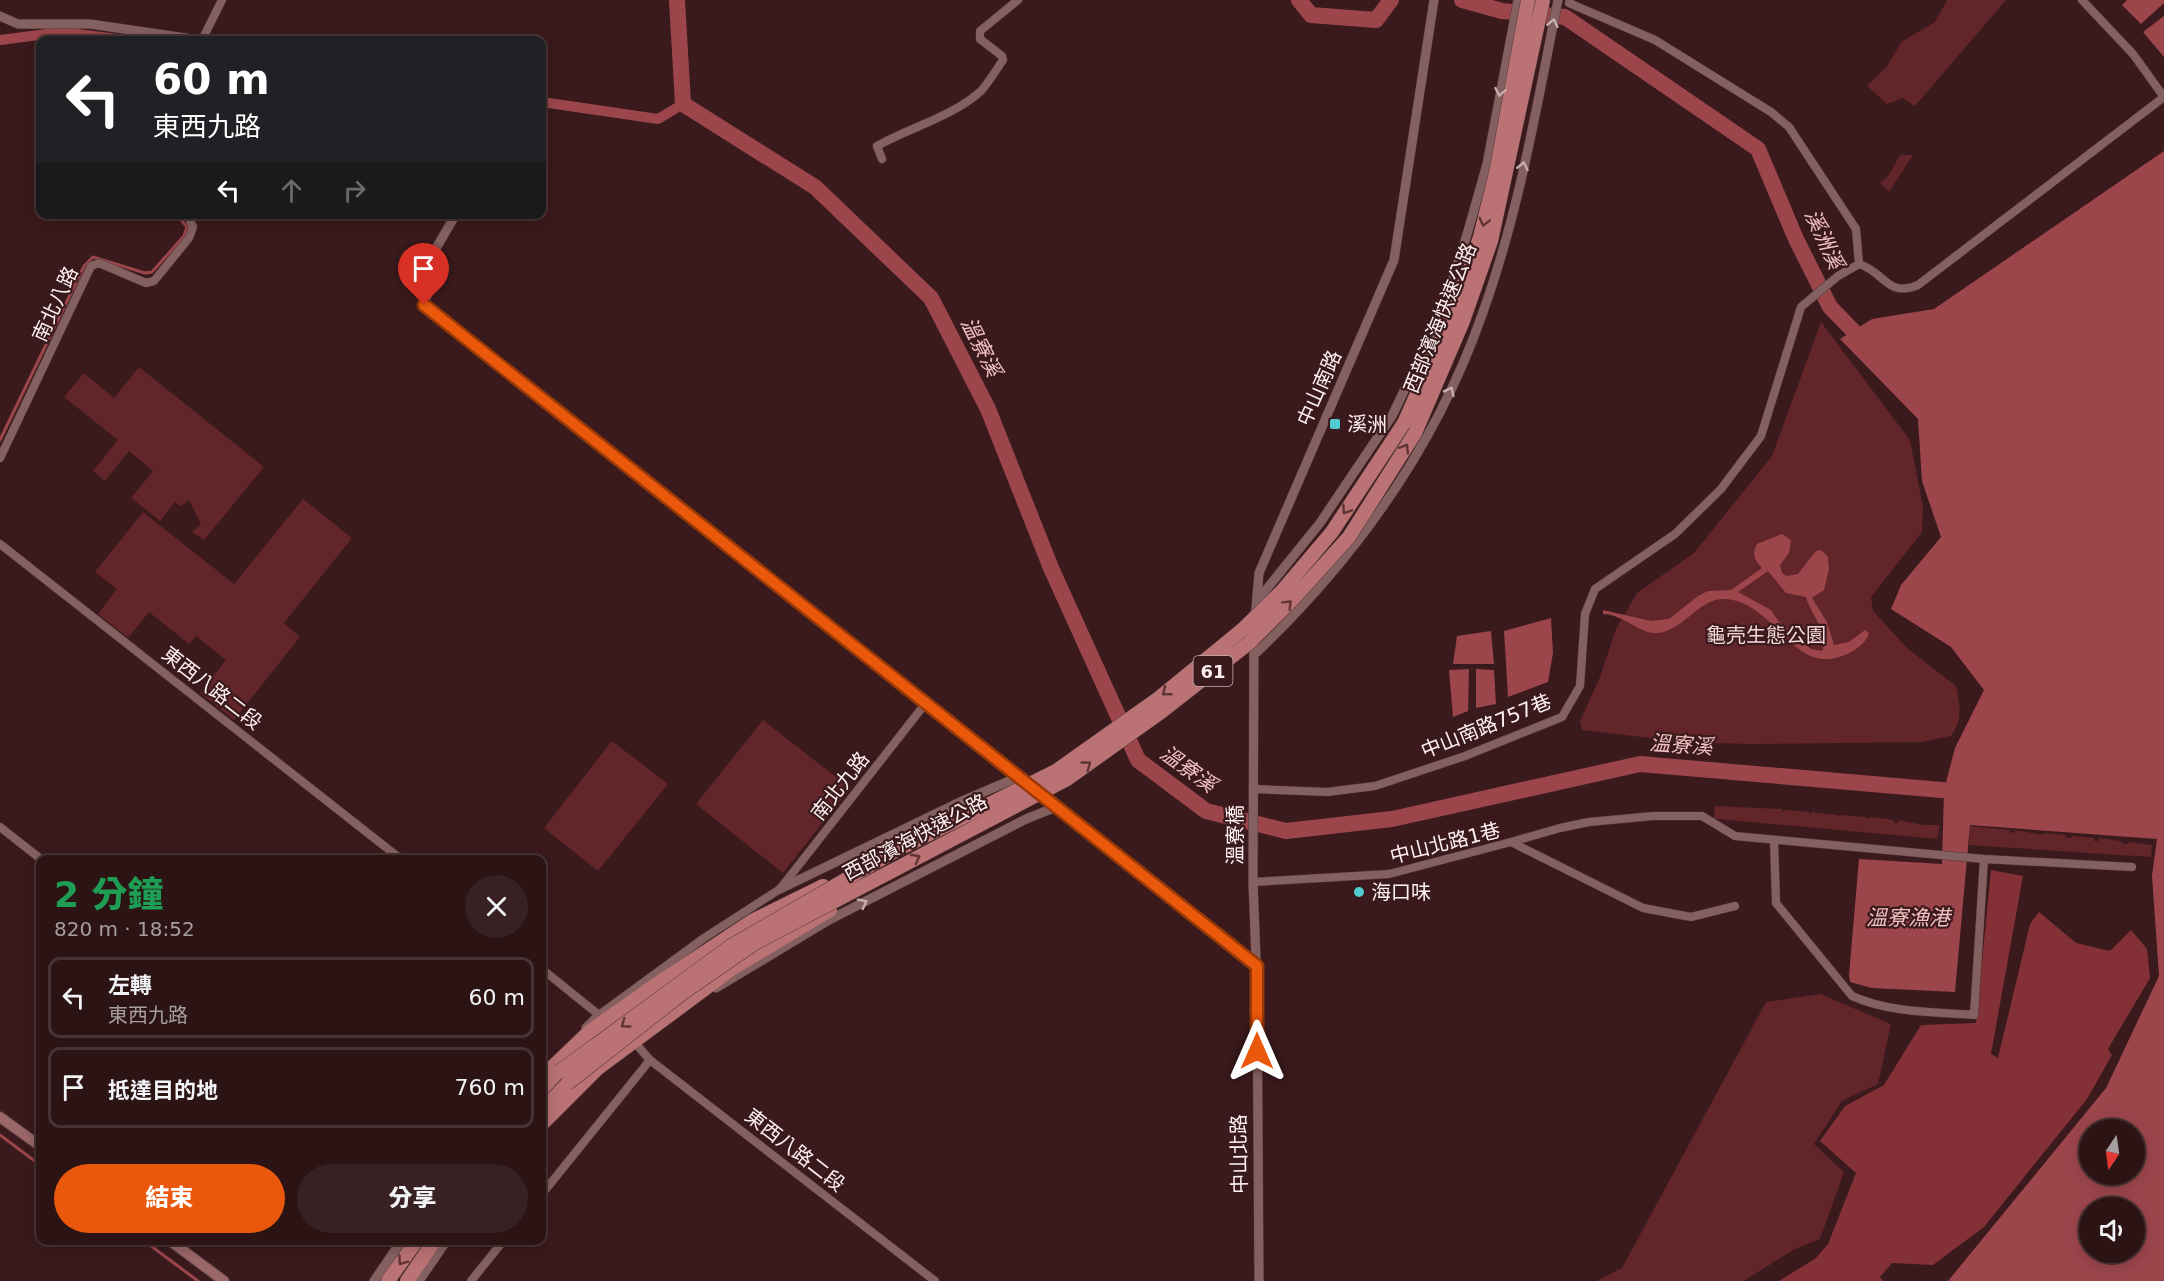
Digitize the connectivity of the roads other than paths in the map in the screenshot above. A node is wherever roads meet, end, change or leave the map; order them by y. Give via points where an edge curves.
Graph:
1 (222, 0) edge
2 (1018, 0) edge
3 (1518, 0) edge
4 (1528, 0) edge
5 (1543, 0) edge
6 (1570, 0) edge
7 (2082, 0) edge
8 (1434, 1) edge
9 (1558, 1) edge
10 (0, 16) edge
11 (173, 36) edge
12 (203, 36) edge
13 (2164, 97) edge
14 (882, 159) dead end
15 (189, 219) edge
16 (453, 219) edge
17 (1859, 264) junction
18 (0, 459) edge
19 (0, 544) edge
20 (1255, 603) junction
21 (1254, 655) junction
22 (925, 704) junction
23 (1016, 778) junction
24 (1254, 789) junction
25 (1056, 807) junction
26 (0, 827) edge
27 (1774, 840) junction
28 (1511, 842) junction
29 (895, 851) junction
30 (36, 855) edge
31 (396, 855) edge
32 (1984, 860) junction
33 (2132, 867) dead end
34 (894, 870) junction
35 (1253, 882) junction
36 (780, 889) junction
37 (1735, 906) dead end
38 (1257, 966) junction
39 (546, 972) edge
40 (599, 1015) junction
41 (636, 1044) junction
42 (650, 1060) junction
43 (546, 1068) edge
44 (546, 1073) edge
45 (546, 1085) edge
46 (546, 1106) edge
47 (0, 1117) edge
48 (546, 1122) edge
49 (546, 1122) edge
50 (36, 1143) edge
51 (546, 1189) edge
52 (176, 1245) edge
53 (399, 1245) edge
54 (413, 1245) edge
55 (432, 1245) edge
56 (443, 1245) edge
57 (500, 1245) edge
58 (224, 1281) edge
59 (374, 1281) edge
60 (388, 1281) edge
61 (407, 1281) edge
62 (418, 1281) edge
63 (471, 1281) edge
64 (935, 1281) edge
65 (1259, 1281) edge

1 - 12 street
2 - 14 street via 980,31 980,39 1003,60 982,90 958,109 901,132 878,146
3 -> 20 street via 1487,164 1443,309 1392,416 1320,523
4 -> 29 highway, 西部濱海快速公路 / 61, bridge via 1496,173 1480,237 1453,313 1404,423 1332,532 1282,591 1242,630 1159,698 1056,771
34 -> 5 highway, 西部濱海快速公路 / 61, bridge via 1067,779 1161,712 1249,643 1349,537 1415,433 1463,321 1491,241
6 - 17 street via 1569,3 1655,40 1789,127 1856,229
7 - 13 street via 2133,54
8 - 20 street, 中山南路 via 1394,260 1259,573
21 -> 9 street via 1343,562 1380,513 1439,413 1483,314 1505,244
10 - 11 street via 18,24 90,24
13 - 17 street via 1918,285 1895,289
15 - 18 street, 南北八路 via 193,227 189,238 154,281 146,283 99,263 91,266
16 - 22 street via 420,276 430,286 424,305 430,312
17 - 24 street, 中山南路757巷 via 1801,307 1761,436 1721,489 1675,534 1595,588 1585,614 1580,686 1562,717 1465,756 1375,786 1327,792
19 - 31 street, 東西八路二段
20 - 21 street, 中山南路
21 - 24 street, 中山南路
22 - 23 street
22 - 36 street, 南北九路
23 - 25 street
23 - 36 street
24 - 35 street, 溫寮橋
25 - 38 street
41 -> 25 street via 706,994 829,920
26 - 30 street
27 - 28 street via 1734,837 1701,816 1653,816 1589,822
27 - 32 street
27 - 32 street via 1776,903 1852,996 1889,1008 1974,1015
28 - 35 street, 中山北路1巷 via 1389,874
28 - 37 street, 中山北路1巷 via 1643,908 1691,917
29 - 44 highway via 752,921 589,1032
29 -> 45 highway, 西部濱海快速公路 / 61, bridge via 731,946
32 - 33 street
34 - 46 highway, 西部濱海快速公路 / 61, bridge via 755,943 684,992 568,1083
34 - 48 highway via 733,968 597,1069
35 - 38 street, 中山北路
36 - 40 street, 南北九路 via 704,938
38 - 65 street, 中山北路
39 - 40 street
40 - 43 street
41 - 42 street, 東西八路二段
41 - 49 street
42 - 51 street
42 - 64 street, 東西八路二段
47 - 50 main road
52 - 58 main road
53 - 59 street
54 -> 60 highway
55 - 61 highway
56 - 62 street
57 - 63 street

